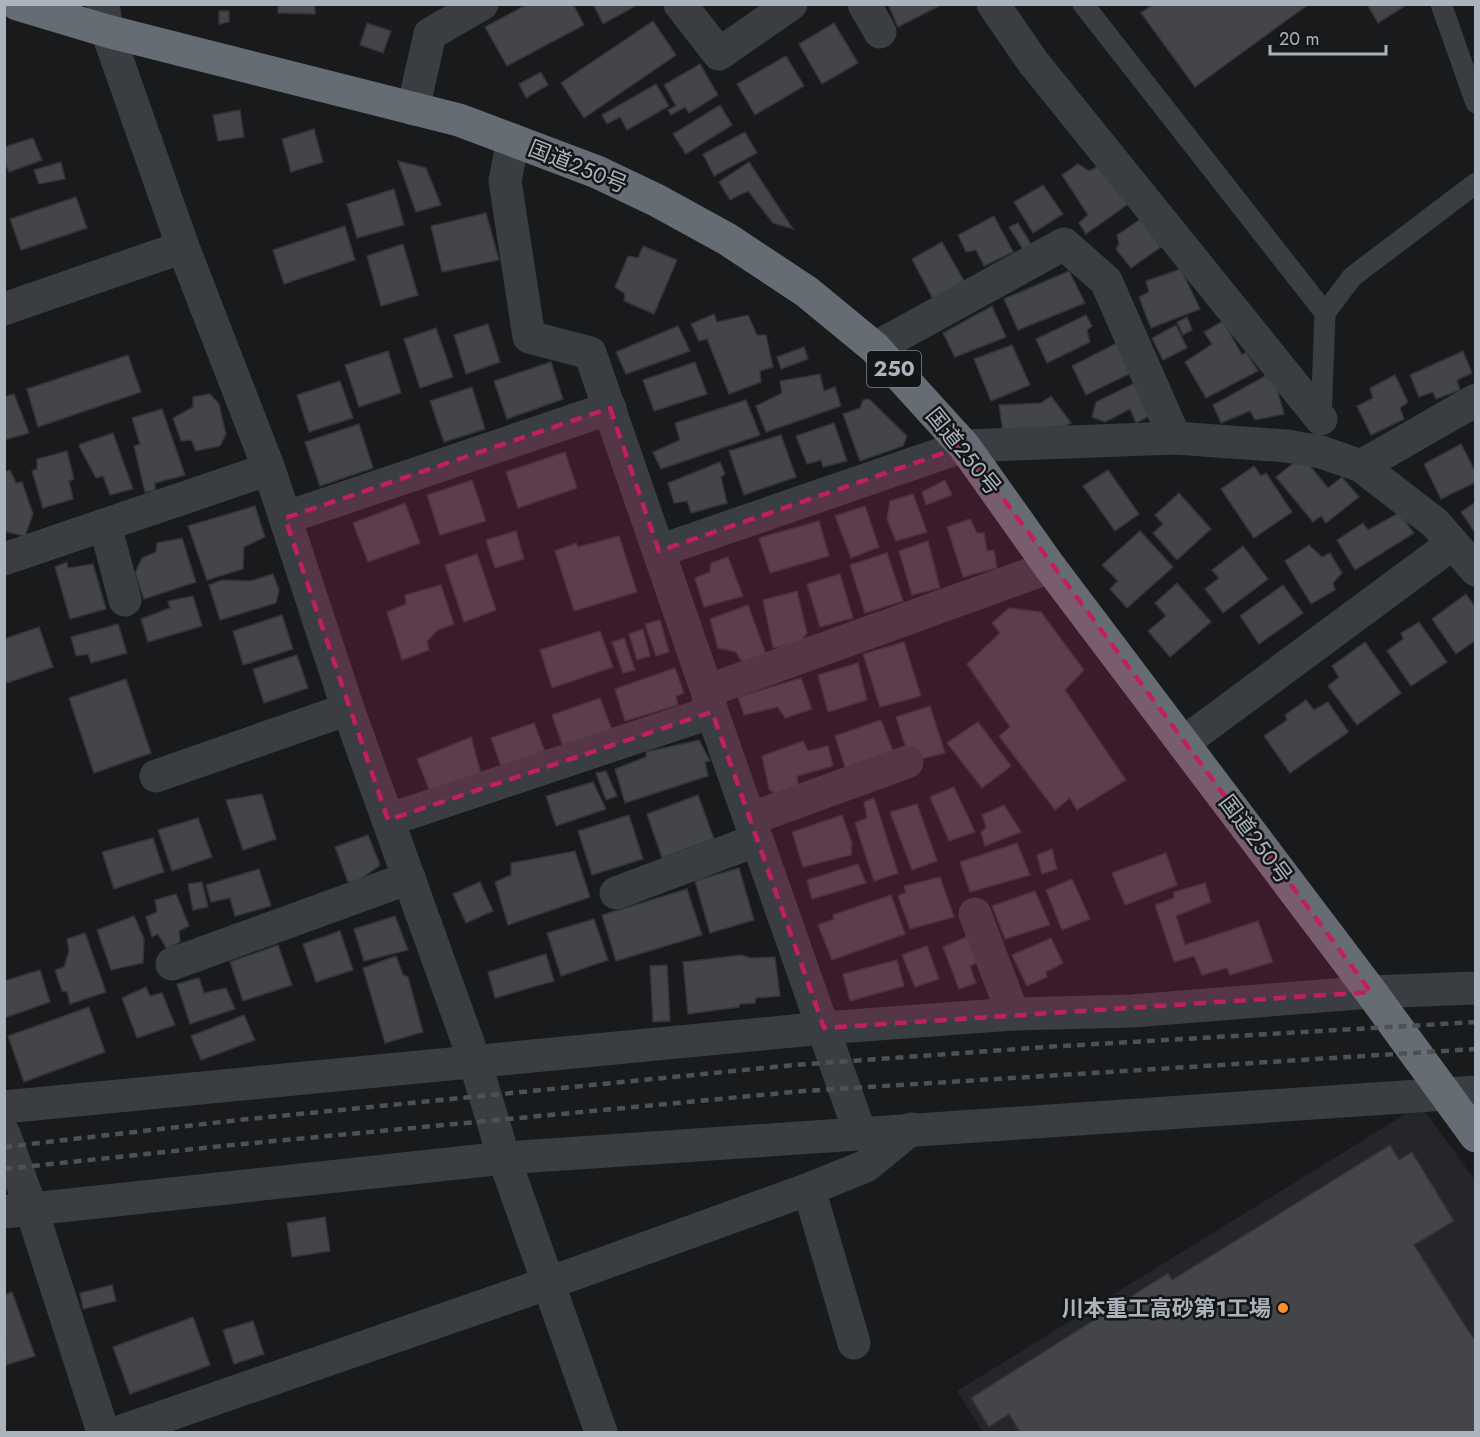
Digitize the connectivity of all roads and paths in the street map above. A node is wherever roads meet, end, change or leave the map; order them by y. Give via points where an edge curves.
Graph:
1 (16, 4) edge
2 (482, 4) edge
3 (680, 4) edge
4 (791, 4) edge
5 (993, 4) edge
6 (1441, 4) edge
7 (1088, 6) edge
8 (105, 18) edge
9 (1476, 103) edge
10 (413, 109) junction
11 (513, 140) junction
12 (1476, 183) edge
13 (183, 247) junction
14 (4, 309) edge
15 (1325, 313) junction
16 (875, 348) junction
17 (1476, 400) edge
18 (610, 408) junction
19 (1321, 418) junction
20 (1175, 438) junction
21 (964, 446) junction
22 (1321, 452) junction
23 (1361, 466) junction
24 (269, 469) junction
25 (285, 518) junction
26 (105, 525) junction
27 (1452, 544) junction
28 (659, 551) junction
29 (4, 559) edge
30 (1050, 567) junction
31 (1476, 570) edge
32 (125, 600) dead end
33 (710, 701) junction
34 (348, 709) junction
35 (1183, 743) junction
36 (907, 762) dead end
37 (156, 776) dead end
38 (388, 820) junction
39 (754, 830) junction
40 (409, 878) junction
41 (616, 892) dead end
42 (975, 914) dead end
43 (172, 964) dead end
44 (1476, 988) edge
45 (1371, 992) junction
46 (1013, 1014) junction
47 (824, 1028) junction
48 (475, 1062) junction
49 (1460, 1092) edge
50 (4, 1107) edge
51 (911, 1129) junction
52 (860, 1132) junction
53 (4, 1134) edge
54 (1476, 1136) edge
55 (504, 1158) junction
56 (809, 1189) junction
57 (18, 1210) edge
58 (549, 1283) junction
59 (854, 1343) dead end
60 (103, 1432) edge
61 (119, 1432) edge
62 (601, 1432) edge

1 - 8 highway, 国道250号 / 250
2 - 10 street via 430,34
3 - 4 street via 718,54
5 - 19 street via 1033,62
6 - 9 lane
7 - 15 lane
8 - 10 highway, 国道250号 / 250
8 - 13 street
10 - 11 highway, 国道250号 / 250 via 459,120
11 - 16 highway, 国道250号 / 250 via 597,172 727,239 807,292
11 - 18 street via 505,181 529,337 590,353
12 - 15 lane via 1352,277
13 - 14 street
13 - 24 street
15 - 19 lane
16 - 20 street via 1064,244 1106,281
16 - 21 highway, 国道250号 / 250
17 - 23 street
18 - 25 street
18 - 28 street
19 - 22 lane
20 - 21 street
20 - 22 street
21 - 28 street
21 - 30 highway, 国道250号 / 250
22 - 23 street
23 - 27 street via 1435,523
24 - 25 street
24 - 26 street
25 - 34 street
26 - 29 street
26 - 32 street
27 - 31 street
27 - 35 street
28 - 33 street
30 - 33 street
30 - 35 highway, 国道250号 / 250
33 - 38 street
33 - 39 street
34 - 37 street
34 - 38 street
35 - 45 highway, 国道250号 / 250
36 - 39 street
38 - 40 street
39 - 41 street
39 - 47 street
40 - 43 street
40 - 48 street
42 - 46 street
44 - 45 street
45 - 46 street via 1132,1011
45 - 49 highway, 国道250号 / 250
46 - 47 street
47 - 48 street
47 - 52 street
48 - 50 street
48 - 55 street
49 - 51 street
49 - 54 highway, 国道250号 / 250
51 - 52 street
51 - 56 street via 866,1166
52 - 55 street
53 - 57 street
55 - 57 street
55 - 58 street
56 - 58 street
56 - 59 street
57 - 60 street
58 - 61 street
58 - 62 street

